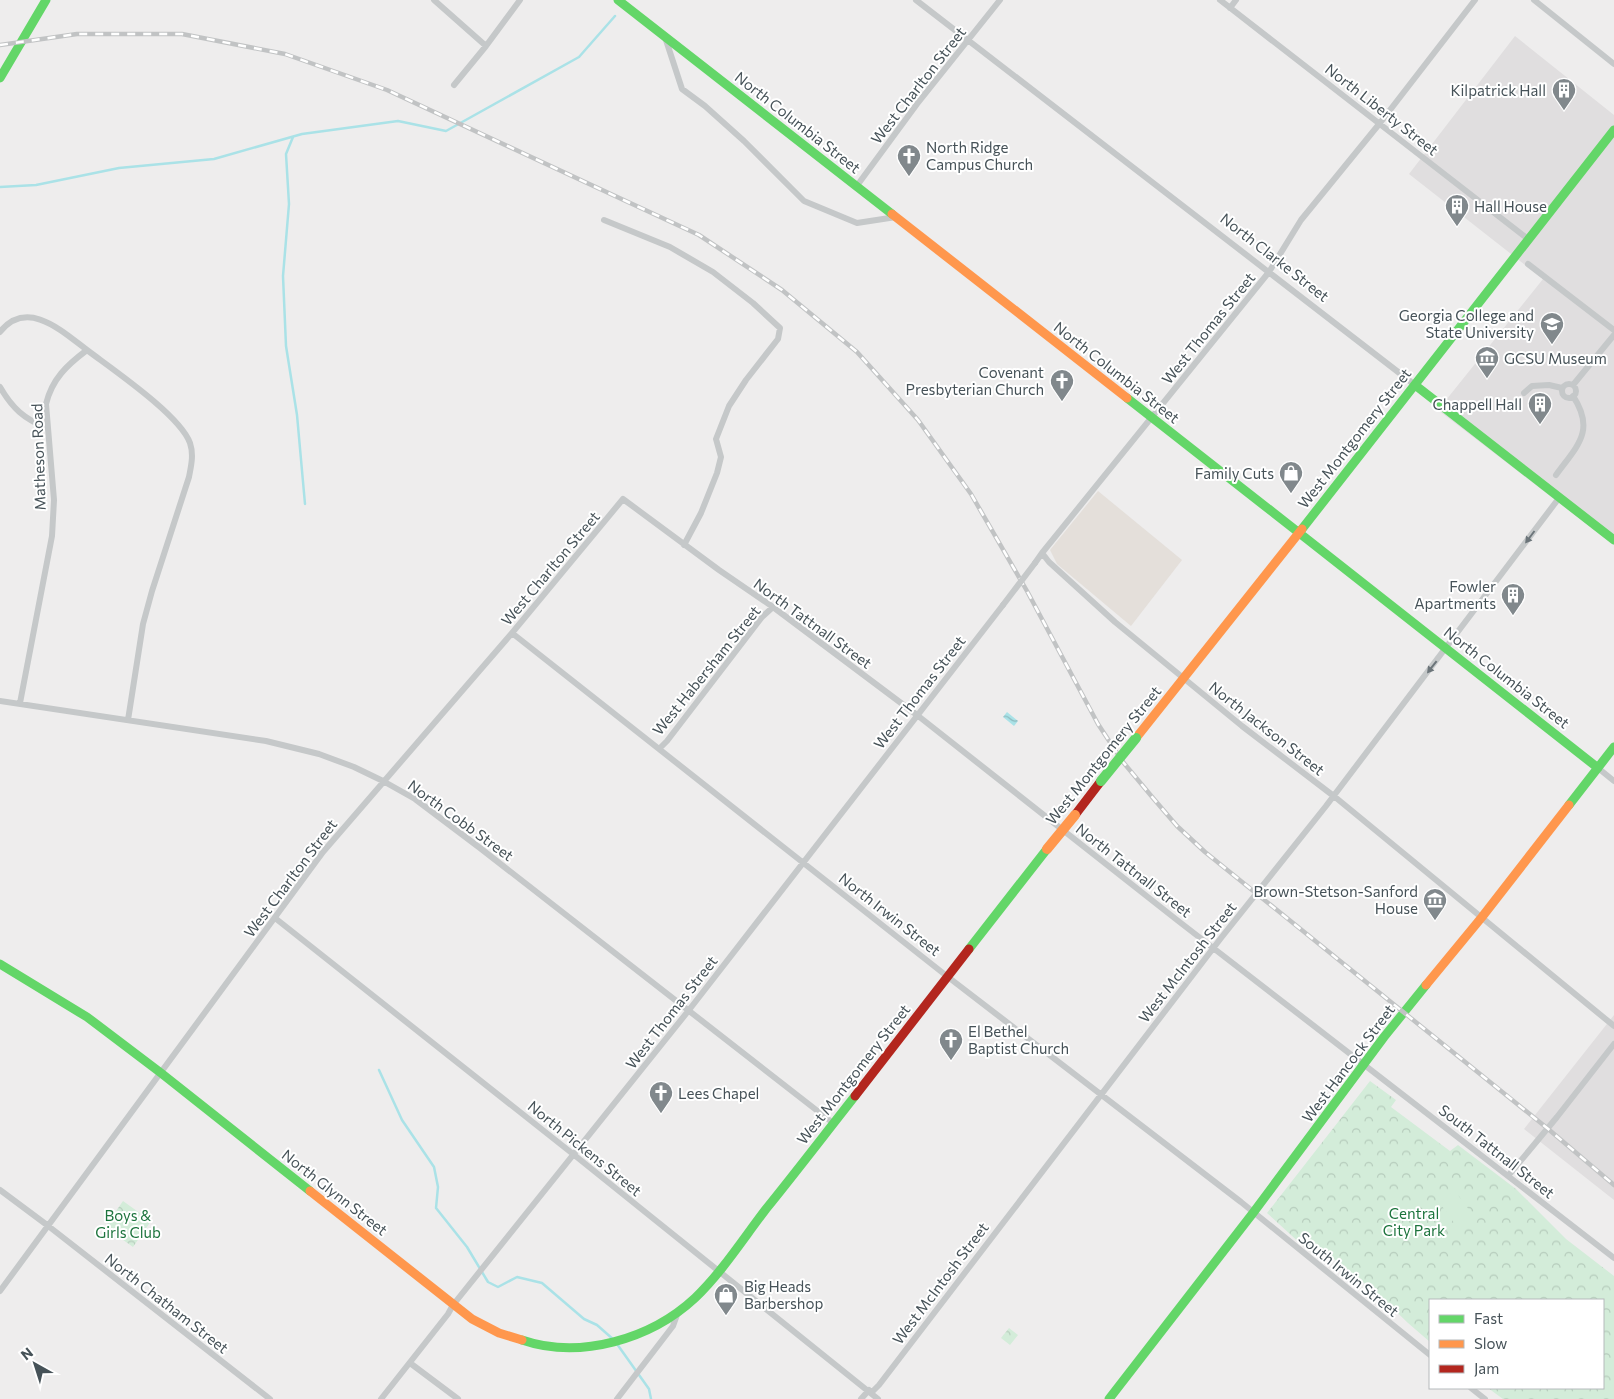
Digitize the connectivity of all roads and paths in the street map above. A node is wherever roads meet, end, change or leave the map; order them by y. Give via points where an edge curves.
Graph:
1 (46, 0) edge
2 (434, 0) edge
3 (520, 0) edge
4 (618, 0) edge
5 (916, 0) edge
6 (1000, 0) edge
7 (1220, 0) edge
8 (1236, 0) edge
9 (1475, 0) edge
10 (1534, 0) edge
11 (1230, 8) junction
12 (666, 37) junction
13 (970, 40) junction
14 (486, 46) junction
15 (1614, 64) edge
16 (0, 78) edge
17 (454, 85) dead end
18 (1380, 123) junction
19 (1614, 130) edge
20 (856, 187) junction
21 (896, 217) junction
22 (604, 220) dead end
23 (1528, 239) junction
24 (1528, 264) dead end
25 (1269, 272) junction
26 (1614, 330) edge
27 (0, 332) edge
28 (1614, 335) edge
29 (87, 350) junction
30 (1416, 385) junction
31 (1573, 385) junction
32 (0, 387) edge
33 (1562, 388) junction
34 (1524, 393) dead end
35 (1573, 396) junction
36 (1151, 417) junction
37 (46, 428) junction
38 (1556, 474) dead end
39 (1559, 498) junction
40 (623, 499) joint
41 (1298, 532) junction
42 (1614, 540) edge
43 (684, 545) junction
44 (1042, 553) junction
45 (773, 607) junction
46 (512, 633) junction
47 (1447, 648) junction
48 (1185, 678) junction
49 (0, 701) edge
50 (20, 703) junction
51 (917, 715) junction
52 (128, 720) junction
53 (1614, 747) edge
54 (659, 749) junction
55 (1598, 768) junction
56 (383, 781) junction
57 (1614, 781) edge
58 (1333, 795) junction
59 (802, 862) junction
60 (1482, 917) junction
61 (275, 918) junction
62 (1214, 948) junction
63 (0, 964) edge
64 (948, 977) junction
65 (689, 1010) junction
66 (1614, 1026) edge
67 (1614, 1044) edge
68 (1364, 1064) junction
69 (161, 1073) junction
70 (1101, 1096) junction
71 (833, 1123) junction
72 (574, 1154) junction
73 (1508, 1176) junction
74 (0, 1190) edge
75 (1253, 1213) junction
76 (47, 1225) junction
77 (1614, 1258) edge
78 (718, 1271) junction
79 (0, 1291) edge
80 (454, 1305) junction
81 (678, 1312) junction
82 (1429, 1354) edge
83 (410, 1363) junction
84 (1472, 1389) edge
85 (870, 1392) junction
86 (270, 1399) edge
87 (381, 1399) edge
88 (458, 1399) edge
89 (617, 1399) edge
90 (861, 1399) edge
91 (878, 1399) edge
92 (1108, 1399) edge
93 (1485, 1399) edge

1 - 16 main road
2 - 14 street
3 - 14 street
4 - 12 main road, North Columbia Street
5 - 13 street, North Clarke Street
6 - 13 street, West Charlton Street
7 - 11 street, North Liberty Street
8 - 11 street
9 - 18 street, West Thomas Street
10 - 15 street
11 - 18 street, North Liberty Street
12 - 20 main road, North Columbia Street
12 - 21 street via 682,89 706,106 804,201 857,223
13 - 20 street, West Charlton Street via 917,104
13 - 25 street, North Clarke Street
14 - 17 street
18 - 23 street, North Liberty Street
18 - 25 street, West Thomas Street via 1302,220
19 - 23 main road, West Montgomery Street
20 - 21 main road, North Columbia Street
21 - 36 main road, North Columbia Street
22 - 43 street via 670,247 713,272 753,302 780,328 778,340 728,406 716,439 721,457 717,473
23 - 30 main road, West Montgomery Street
24 - 26 street
25 - 30 street, North Clarke Street
25 - 36 street, West Thomas Street
27 - 29 street via 15,320 28,317 45,321
28 - 31 street
29 - 37 street, Matheson Road via 57,376 48,393
29 - 52 street via 173,418 186,434 192,460 143,624
30 - 39 main road, North Clarke Street
30 - 41 main road, West Montgomery Street
31 - 33 street via 1567,384
31 - 35 street via 1576,391
32 - 37 street via 17,411 30,422
33 - 34 street via 1532,386
33 - 35 street via 1564,396
35 - 38 street via 1582,415 1582,440
36 - 41 main road, North Columbia Street
36 - 44 street, West Thomas Street
37 - 50 street, Matheson Road via 54,500 52,536
39 - 42 main road, North Clarke Street
39 -> 47 street, West McIntosh Street
40 - 43 street, North Tattnall Street
40 - 46 street, West Charlton Street
41 - 47 main road, North Columbia Street
41 - 48 main road, West Montgomery Street
43 - 45 street, North Tattnall Street
44 - 48 street, North Jackson Street via 1115,622
44 - 51 street, West Thomas Street, bridge
45 - 51 street, North Tattnall Street
45 - 54 street, West Habersham Street
46 - 54 street, North Irwin Street
46 - 56 street, West Charlton Street
47 - 55 main road, North Columbia Street
47 -> 58 street, West McIntosh Street
48 - 58 street, North Jackson Street
48 - 64 main road, West Montgomery Street, bridge
49 - 50 street, North Cobb Street
50 - 52 street, North Cobb Street
51 - 59 street, West Thomas Street
51 - 62 street, North Tattnall Street
52 - 56 street, North Cobb Street via 266,741 319,754
53 - 55 main road, West Hancock Street
54 - 59 street, North Irwin Street
55 - 57 street
55 - 60 main road, West Hancock Street
56 - 61 street, West Charlton Street via 323,852
56 - 65 street, North Cobb Street via 415,799
58 - 60 street, North Jackson Street
58 - 62 street, West McIntosh Street
59 - 64 street, North Irwin Street
59 - 65 street, West Thomas Street
60 - 66 street, North Jackson Street
60 - 68 main road, West Hancock Street
61 - 69 street, West Charlton Street
61 - 72 street, North Pickens Street
62 - 68 street, North Tattnall Street
62 - 70 street, West McIntosh Street
63 - 69 main road, North Glynn Street via 87,1017
64 - 70 street, North Irwin Street
64 - 71 main road, West Montgomery Street
65 - 71 street, North Cobb Street
65 - 72 street, West Thomas Street
67 - 73 street
68 - 73 street, South Tattnall Street
68 - 75 main road, West Hancock Street
69 - 76 street, West Charlton Street
69 - 80 main road, North Glynn Street
70 - 75 street, North Irwin Street
70 - 85 street, West McIntosh Street
71 - 78 main road, West Montgomery Street
72 - 78 street, North Pickens Street
72 - 80 street, West Thomas Street
73 - 77 street, South Tattnall Street
74 - 76 street, North Chatham Street
75 - 82 street, South Irwin Street
75 - 92 main road, West Hancock Street
76 - 79 street, West Charlton Street
76 - 86 street, North Chatham Street
78 - 81 main road, West Montgomery Street
78 - 85 street, North Pickens Street
80 - 81 main road, North Glynn Street via 482,1325 510,1338 569,1348 604,1345 628,1338 651,1329
80 - 83 street, West Thomas Street
81 - 89 street, West Montgomery Street via 673,1326
83 - 87 street, West Thomas Street
83 - 88 street
84 - 93 street
85 - 90 street, West McIntosh Street
85 - 91 street, North Pickens Street

